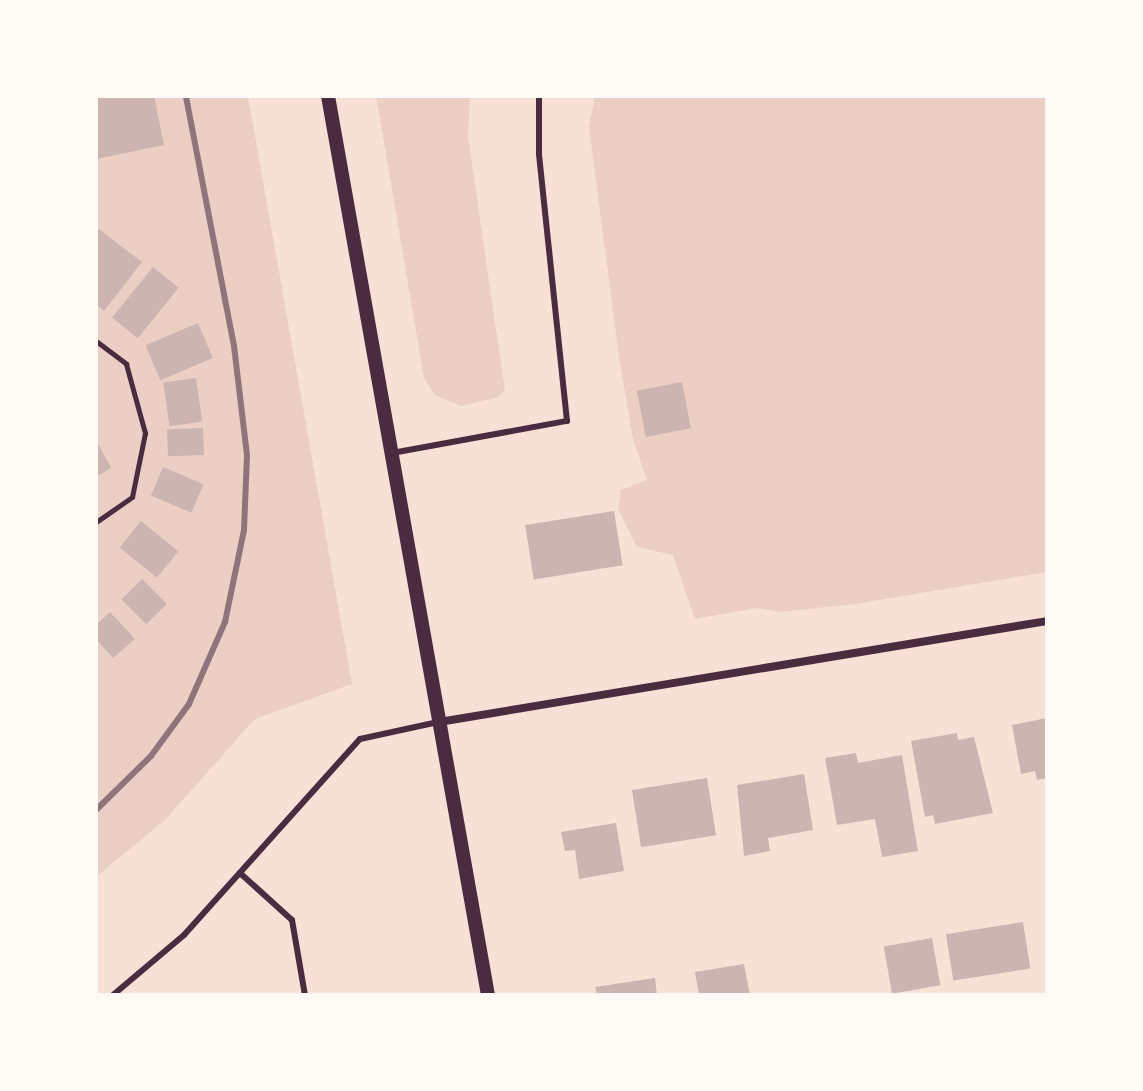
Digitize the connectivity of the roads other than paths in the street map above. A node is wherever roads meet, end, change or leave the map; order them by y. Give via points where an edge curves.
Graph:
1 (328, 96) edge
2 (539, 96) edge
3 (389, 454) junction
4 (1047, 621) edge
5 (439, 722) junction
6 (240, 873) junction
7 (113, 995) edge
8 (305, 995) edge
9 (488, 995) edge

1 - 3 street
2 - 3 lane via 539,153 567,421
3 - 5 street
4 - 5 street
5 - 6 lane via 360,739
5 - 9 street
6 - 7 lane via 184,935
6 - 8 lane via 292,920

